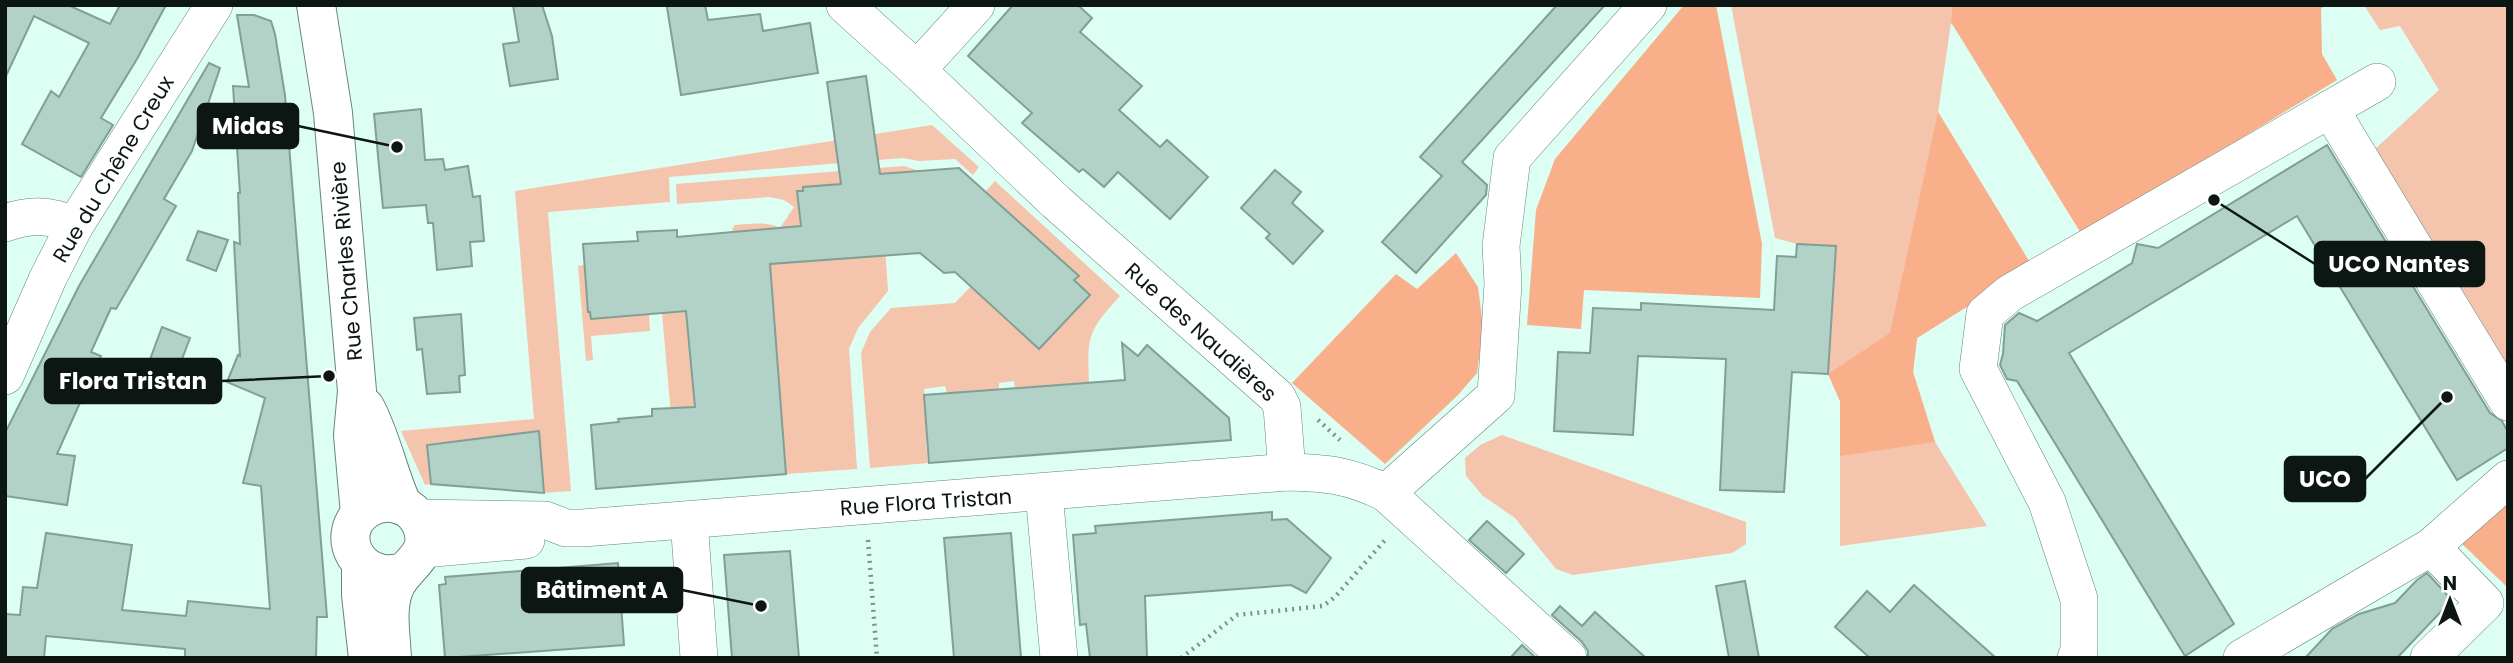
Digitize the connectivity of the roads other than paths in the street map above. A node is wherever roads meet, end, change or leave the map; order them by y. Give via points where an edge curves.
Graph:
1 (214, 5) edge
2 (316, 5) edge
3 (845, 5) edge
4 (976, 5) edge
5 (1648, 5) edge
6 (917, 70) junction
7 (2377, 82) dead end
8 (2330, 109) junction
9 (5, 223) edge
10 (75, 225) junction
11 (5, 376) edge
12 (357, 391) junction
13 (2508, 402) edge
14 (1287, 472) junction
15 (2508, 479) edge
16 (1044, 493) junction
17 (1386, 493) junction
18 (360, 514) junction
19 (689, 520) junction
20 (412, 536) junction
21 (2431, 547) junction
22 (361, 564) junction
23 (368, 658) edge
24 (392, 658) edge
25 (699, 658) edge
26 (1059, 658) edge
27 (1568, 658) edge
28 (2076, 658) edge
29 (2242, 658) edge
30 (2429, 658) edge

1 - 10 street, Rue du Chêne Creux
2 - 12 main road, Rue Charles Rivière via 333,113
3 - 6 street, Rue des Naudières
4 - 6 street
5 - 17 street via 1512,158 1501,246 1496,395
6 - 14 street, Rue des Naudières via 1056,202 1277,397 1282,407
7 - 8 street
8 - 13 street
8 - 28 street via 2010,293 1985,314 1978,369 2047,502 2078,599
9 - 10 street via 44,215
10 - 11 street, Rue du Chêne Creux
12 - 18 main road, Rue Charles Rivière via 354,435
12 - 20 main road, Rue Charles Rivière via 372,419
14 - 16 street, Rue Flora Tristan
14 - 17 street via 1323,473 1367,483
15 - 21 street
16 - 19 street, Rue Flora Tristan
16 - 26 street
17 - 27 street
18 - 20 main road via 392,502
18 - 22 main road, Rue Charles Rivière via 351,545
19 - 20 street, Rue Flora Tristan via 566,528 551,538
19 - 25 street
20 - 22 main road via 394,575 382,575
20 - 24 main road via 394,588
21 - 29 street
21 - 30 street via 2485,603
22 - 23 main road, Rue Charles Rivière

